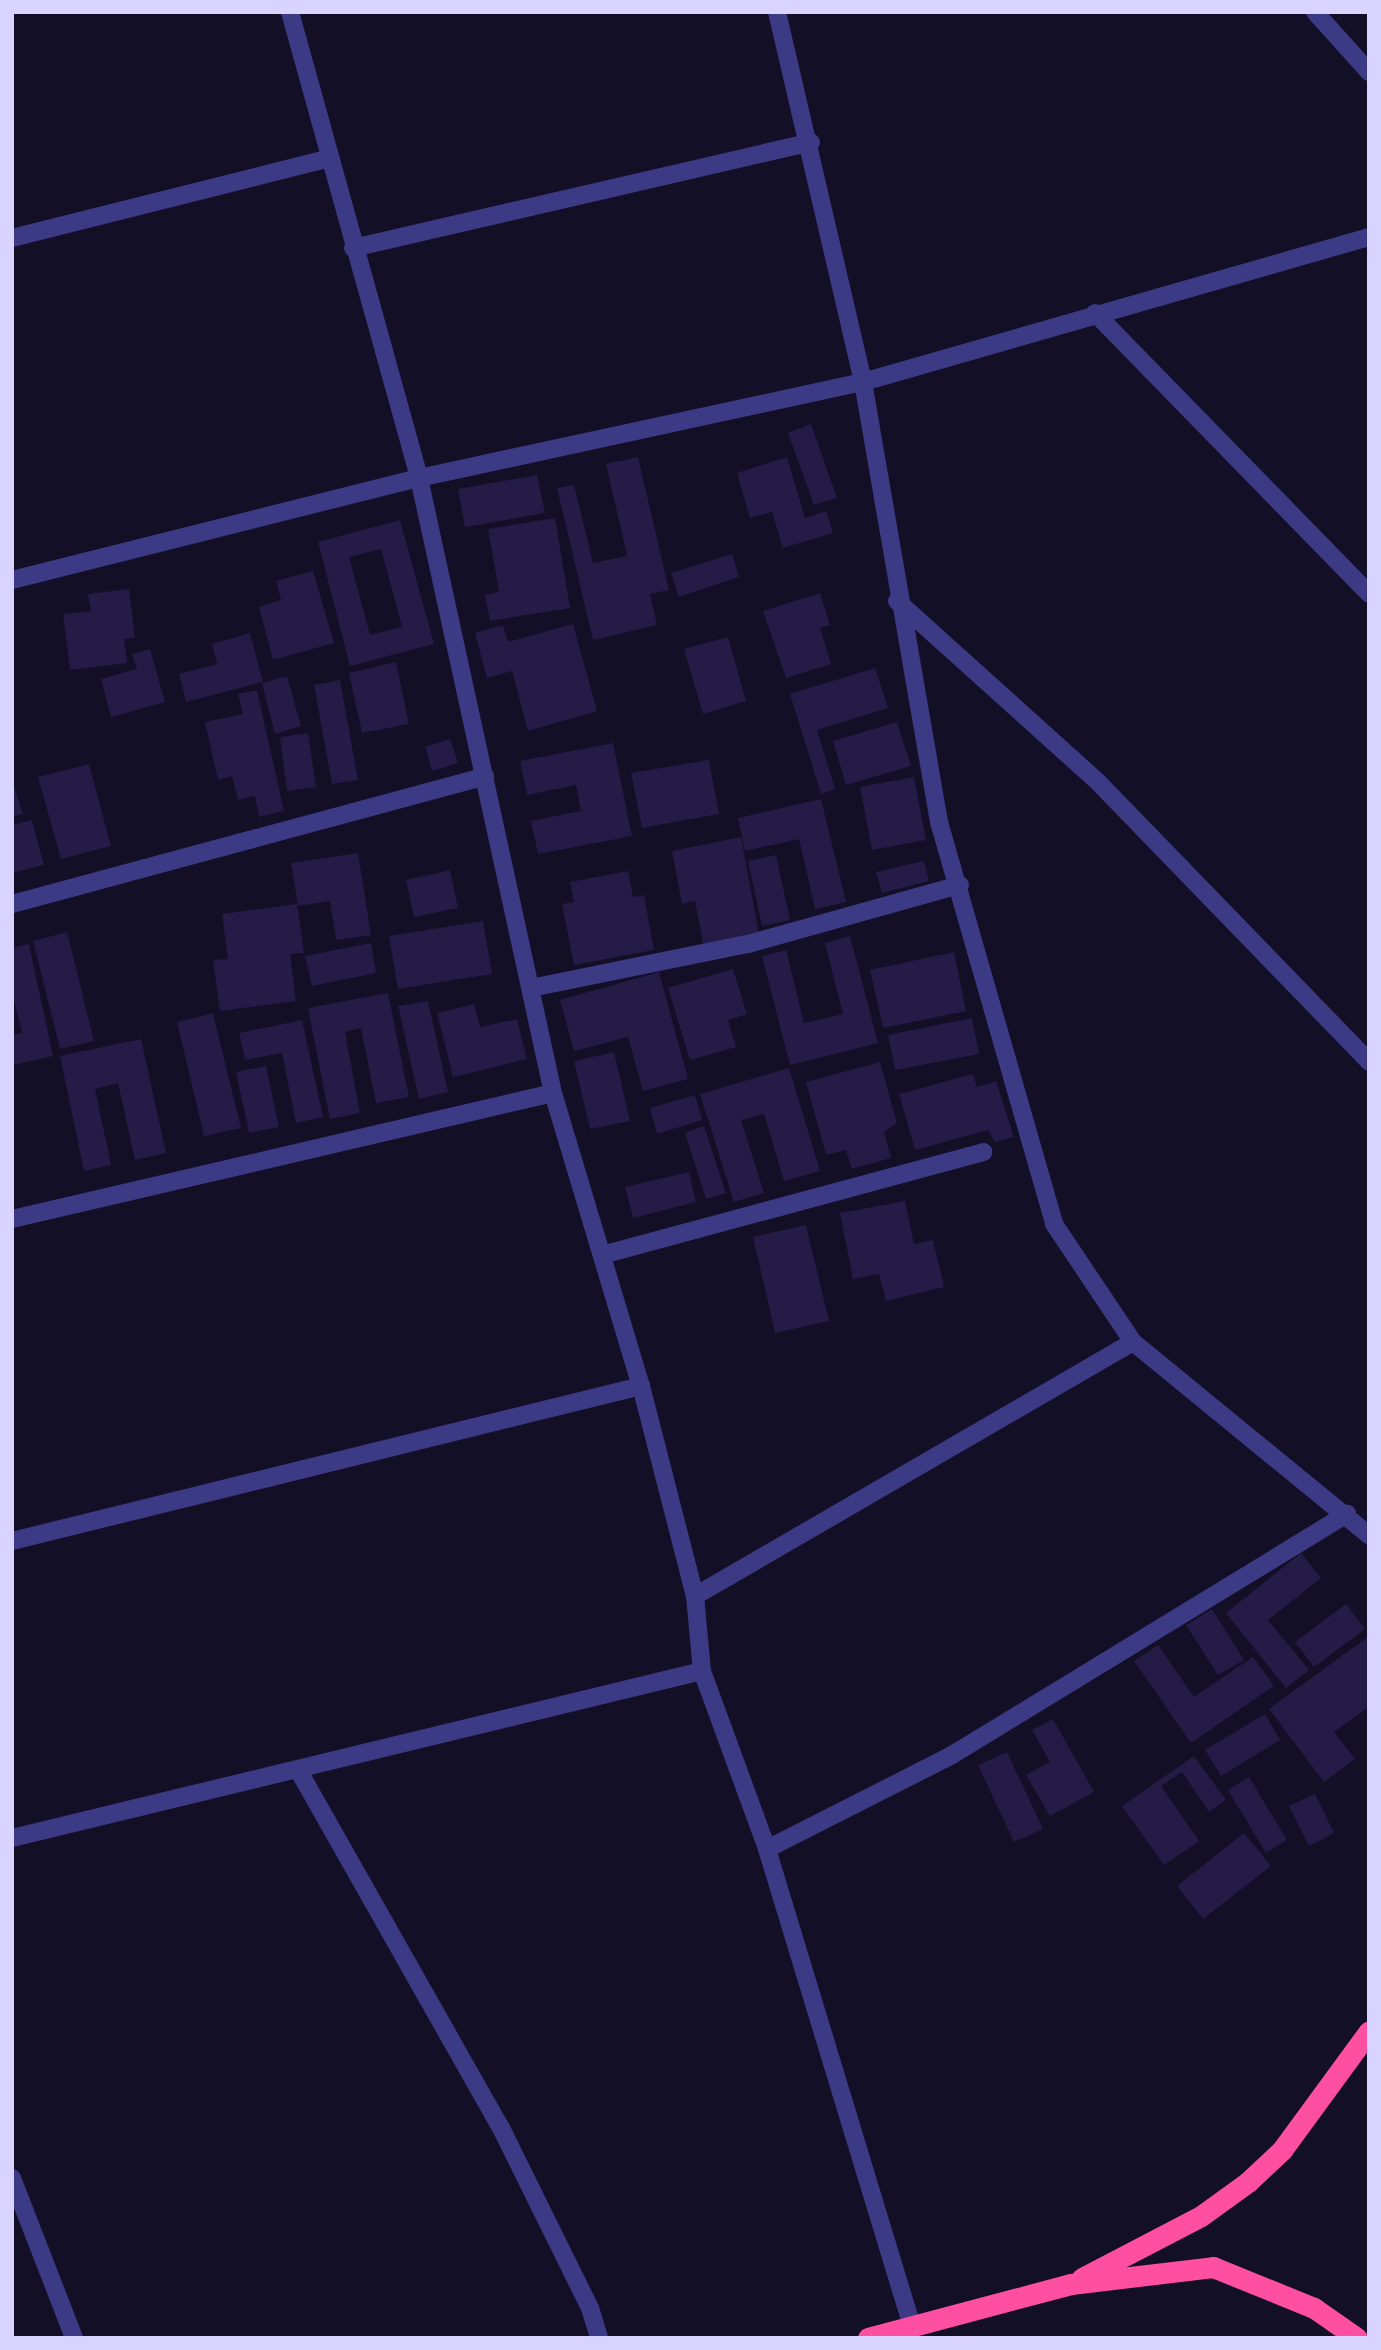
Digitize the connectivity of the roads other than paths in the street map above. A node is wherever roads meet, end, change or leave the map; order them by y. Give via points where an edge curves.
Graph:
1 (290, 12) edge
2 (778, 12) edge
3 (1315, 12) edge
4 (1369, 72) edge
5 (811, 142) junction
6 (327, 159) junction
7 (1369, 237) edge
8 (12, 238) edge
9 (353, 248) junction
10 (1095, 313) junction
11 (863, 382) junction
12 (419, 478) junction
13 (12, 580) edge
14 (1369, 594) edge
15 (897, 601) junction
16 (485, 776) junction
17 (960, 885) junction
18 (12, 904) edge
19 (531, 988) junction
20 (1369, 1062) edge
21 (553, 1093) junction
22 (983, 1152) dead end
23 (12, 1219) edge
24 (602, 1255) junction
25 (1133, 1342) junction
26 (641, 1386) junction
27 (1347, 1514) junction
28 (1369, 1535) edge
29 (12, 1541) edge
30 (695, 1596) junction
31 (702, 1671) junction
32 (300, 1773) junction
33 (12, 1838) edge
34 (768, 1849) junction
35 (1369, 2031) edge
36 (12, 2178) edge
37 (1070, 2284) junction
38 (912, 2326) junction
39 (74, 2338) edge
40 (599, 2338) edge
41 (868, 2338) edge
42 (1356, 2338) edge

1 - 6 street
2 - 5 street
3 - 4 street
5 - 9 street
5 - 11 street
6 - 8 street
6 - 9 street
7 - 10 street
9 - 12 street
10 - 11 street
10 - 14 street
11 - 12 street
11 - 15 street
12 - 13 street
12 - 16 street
15 - 17 street via 939,821
15 - 20 street via 1098,782
16 - 18 street
16 - 19 street
17 - 19 street via 748,944
17 - 25 street via 1054,1224
19 - 21 street
21 - 23 street
21 - 24 street
22 - 24 street
24 - 26 street
25 - 27 street
25 - 30 street
26 - 29 street
26 - 30 street
27 - 28 street
27 - 34 street via 953,1755
30 - 31 street
31 - 32 street
31 - 34 street
32 - 33 street
32 - 40 street via 501,2128 590,2308
34 - 38 street
35 - 37 highway via 1282,2150 1248,2182 1201,2216
36 - 39 street
37 - 38 highway
37 - 42 highway via 1213,2267 1314,2308
38 - 41 highway

